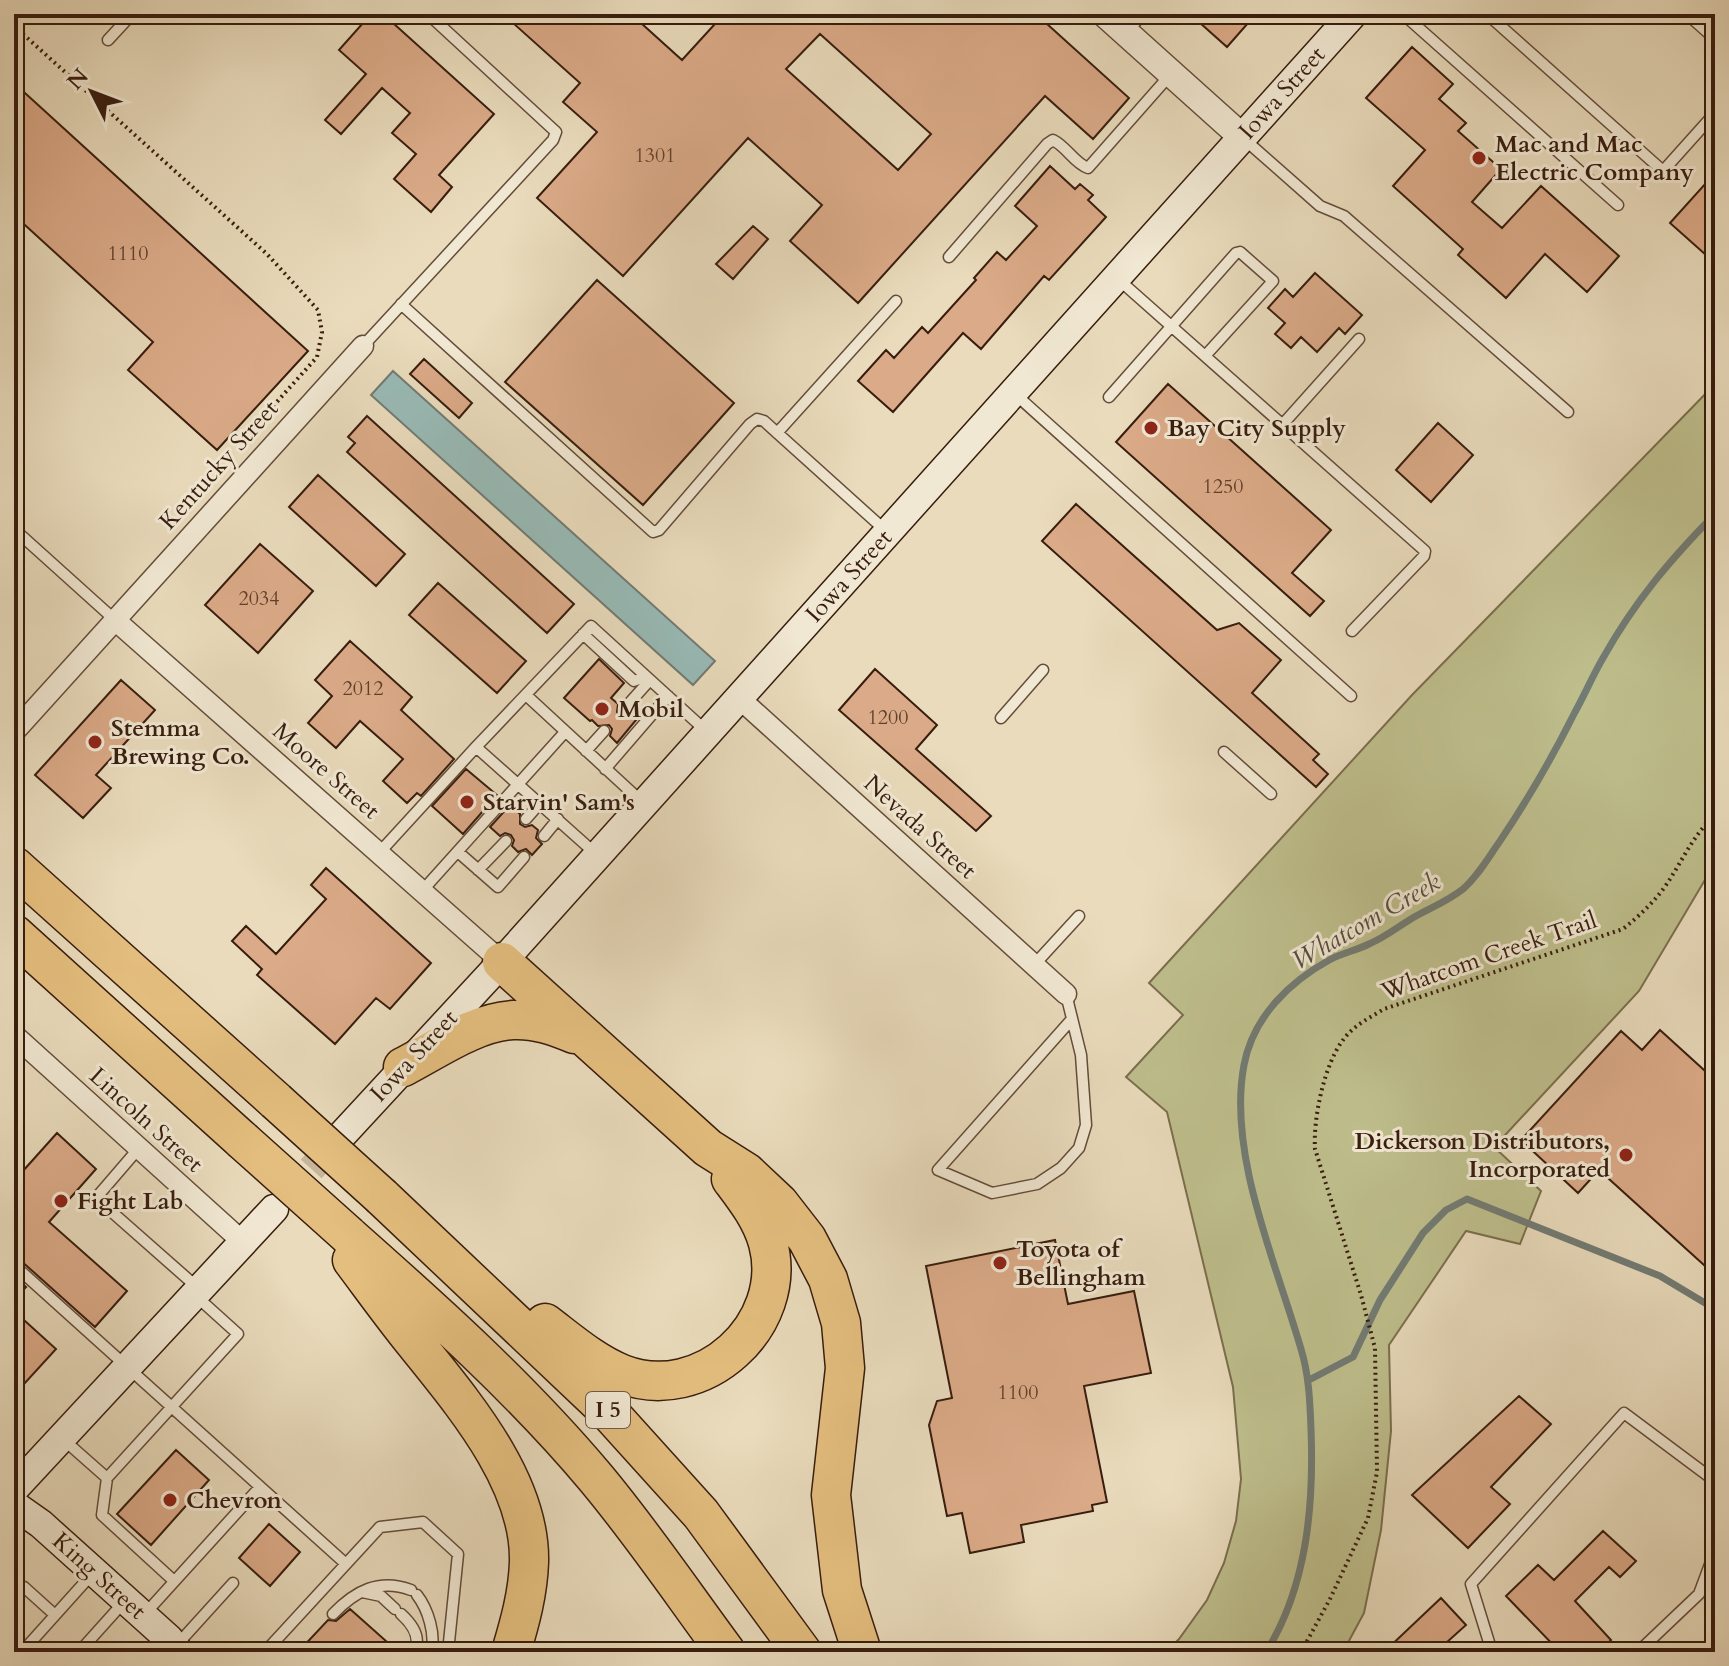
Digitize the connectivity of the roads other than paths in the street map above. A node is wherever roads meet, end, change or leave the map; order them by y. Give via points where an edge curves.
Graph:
1 (132, 14) edge
2 (428, 14) edge
3 (1105, 14) edge
4 (1403, 14) edge
5 (1487, 14) edge
6 (1687, 14) edge
7 (1349, 16) edge
8 (1135, 23) edge
9 (1715, 39) edge
10 (108, 40) dead end
11 (1172, 74) junction
12 (1715, 113) edge
13 (1242, 137) junction
14 (1618, 205) dead end
15 (949, 257) dead end
16 (1117, 277) junction
17 (896, 301) dead end
18 (401, 304) junction
19 (1173, 327) junction
20 (1359, 339) dead end
21 (363, 346) joint
22 (1205, 356) junction
23 (1013, 392) junction
24 (1109, 397) dead end
25 (1568, 412) dead end
26 (1283, 424) junction
27 (777, 433) junction
28 (14, 529) edge
29 (888, 533) junction
30 (115, 620) junction
31 (1352, 631) dead end
32 (1043, 670) dead end
33 (648, 678) junction
34 (526, 695) junction
35 (668, 696) junction
36 (1351, 696) dead end
37 (739, 698) junction
38 (624, 709) dead end
39 (1001, 718) dead end
40 (604, 731) dead end
41 (14, 732) edge
42 (565, 732) junction
43 (708, 732) junction
44 (476, 747) junction
45 (586, 751) junction
46 (1224, 752) dead end
47 (605, 769) junction
48 (518, 784) junction
49 (1271, 794) dead end
50 (540, 803) junction
51 (644, 804) junction
52 (526, 819) dead end
53 (558, 819) junction
54 (544, 836) dead end
55 (506, 841) dead end
56 (458, 852) junction
57 (379, 853) junction
58 (598, 855) junction
59 (524, 857) dead end
60 (14, 866) edge
61 (478, 870) junction
62 (422, 891) junction
63 (1079, 916) dead end
64 (14, 934) edge
65 (502, 962) junction
66 (1034, 965) junction
67 (1066, 994) joint
68 (1072, 1019) junction
69 (14, 1035) edge
70 (584, 1039) junction
71 (403, 1067) junction
72 (342, 1135) tunnel mouth
73 (139, 1148) junction
74 (708, 1148) junction
75 (291, 1204) junction
76 (409, 1223) junction
77 (344, 1240) junction
78 (244, 1243) junction
79 (14, 1265) edge
80 (197, 1292) junction
81 (127, 1367) junction
82 (172, 1407) junction
83 (61, 1438) junction
84 (107, 1478) junction
85 (1715, 1481) edge
86 (260, 1487) junction
87 (14, 1489) edge
88 (14, 1505) edge
89 (1715, 1551) edge
90 (346, 1564) junction
91 (94, 1572) junction
92 (174, 1581) junction
93 (233, 1583) dead end
94 (14, 1584) edge
95 (357, 1592) junction
96 (134, 1608) junction
97 (333, 1614) dead end
98 (55, 1615) junction
99 (167, 1647) edge
100 (22, 1652) edge
101 (79, 1652) edge
102 (265, 1652) edge
103 (414, 1652) edge
104 (431, 1652) edge
105 (448, 1652) edge
106 (511, 1652) edge
107 (726, 1652) edge
108 (802, 1652) edge
109 (862, 1652) edge
110 (1492, 1652) edge
111 (1638, 1652) edge

1 - 10 lane
2 - 18 lane via 556,132
3 - 8 street
4 - 14 lane
5 - 12 lane via 1663,171
6 - 9 lane
7 - 13 main road, Iowa Street
8 - 11 street
11 - 13 street
11 - 15 lane via 1088,168 1053,140 1047,144
13 - 16 main road, Iowa Street
13 - 25 lane via 1320,206 1344,216
16 - 19 lane
16 - 23 main road, Iowa Street
17 - 27 lane
18 - 21 lane
18 - 27 lane via 653,532 750,424 764,421
19 - 22 lane
19 - 22 lane via 1236,253 1271,278 1272,285
19 - 24 lane
20 - 26 lane
21 - 30 street, Kentucky Street
22 - 26 lane
23 - 29 main road, Iowa Street
23 - 36 lane
26 - 31 lane via 1425,551
27 - 29 lane
28 - 30 lane
29 - 37 main road, Iowa Street
30 - 41 street, Kentucky Street
30 - 57 street, Moore Street
32 - 39 lane
33 - 34 lane via 591,626
33 - 35 lane
33 - 38 lane
34 - 42 lane
34 - 44 lane
35 - 43 lane
35 - 47 lane
37 - 43 main road, Iowa Street
37 - 66 street, Nevada Street
40 - 45 lane
42 - 45 lane
42 - 48 lane
43 - 51 main road, Iowa Street
44 - 48 lane
44 - 57 lane
45 - 47 lane
46 - 49 lane
47 - 51 lane
48 - 50 lane
48 - 56 lane
50 - 52 lane
50 - 53 lane
51 - 58 main road, Iowa Street
53 - 54 lane
53 - 58 lane
55 - 61 lane
56 - 61 lane
56 - 62 lane
57 - 62 street, Moore Street
58 - 65 main road, Iowa Street
59 - 61 lane via 498,887
60 - 76 highway, I 5, bridge
62 - 65 street, Moore Street
63 - 66 lane
64 - 75 highway, I 5, bridge via 242,1140
65 - 70 highway
65 - 71 main road, Iowa Street
66 - 67 street, Nevada Street
67 - 68 lane
68 - 68 lane via 938,1170 992,1193 1037,1184 1079,1148 1086,1125 1081,1055
69 - 73 street, Lincoln Street
70 - 71 highway via 554,1025 510,1020 480,1028
70 - 74 highway
71 - 72 main road, Iowa Street
73 - 78 street, Lincoln Street
73 - 80 lane via 96,1198
74 - 76 highway via 755,1212 768,1243 771,1277 764,1310 746,1340 721,1363 690,1377 656,1381 623,1375 593,1359
74 - 109 highway via 746,1172 779,1203 807,1239 828,1279 841,1323 845,1368 831,1495 842,1590
75 - 77 highway, I 5, bridge
75 - 78 main road
76 - 108 highway, I 5 via 608,1411 701,1514
77 - 106 highway via 483,1430 505,1472 524,1520 529,1560 524,1609
77 - 107 highway, I 5 via 431,1308 519,1395 595,1478
78 - 80 main road
79 - 81 lane
80 - 81 main road
80 - 82 lane via 238,1334
81 - 82 lane
81 - 83 main road
82 - 84 lane
82 - 86 lane
83 - 84 lane
83 - 87 main road
84 - 92 lane via 102,1515
85 - 110 lane via 1624,1413 1471,1584
86 - 90 lane
86 - 92 lane
88 - 91 main road, King Street
89 - 111 lane via 1699,1594
90 - 102 lane
90 - 105 lane via 380,1527 423,1522 458,1554
91 - 96 main road, King Street
91 - 98 lane
92 - 96 lane
93 - 99 lane
94 - 98 lane
95 - 97 lane
95 - 103 lane via 381,1596 412,1624 418,1641
95 - 104 lane via 391,1585 414,1593 427,1613
96 - 99 main road, King Street
96 - 101 lane
98 - 100 lane

